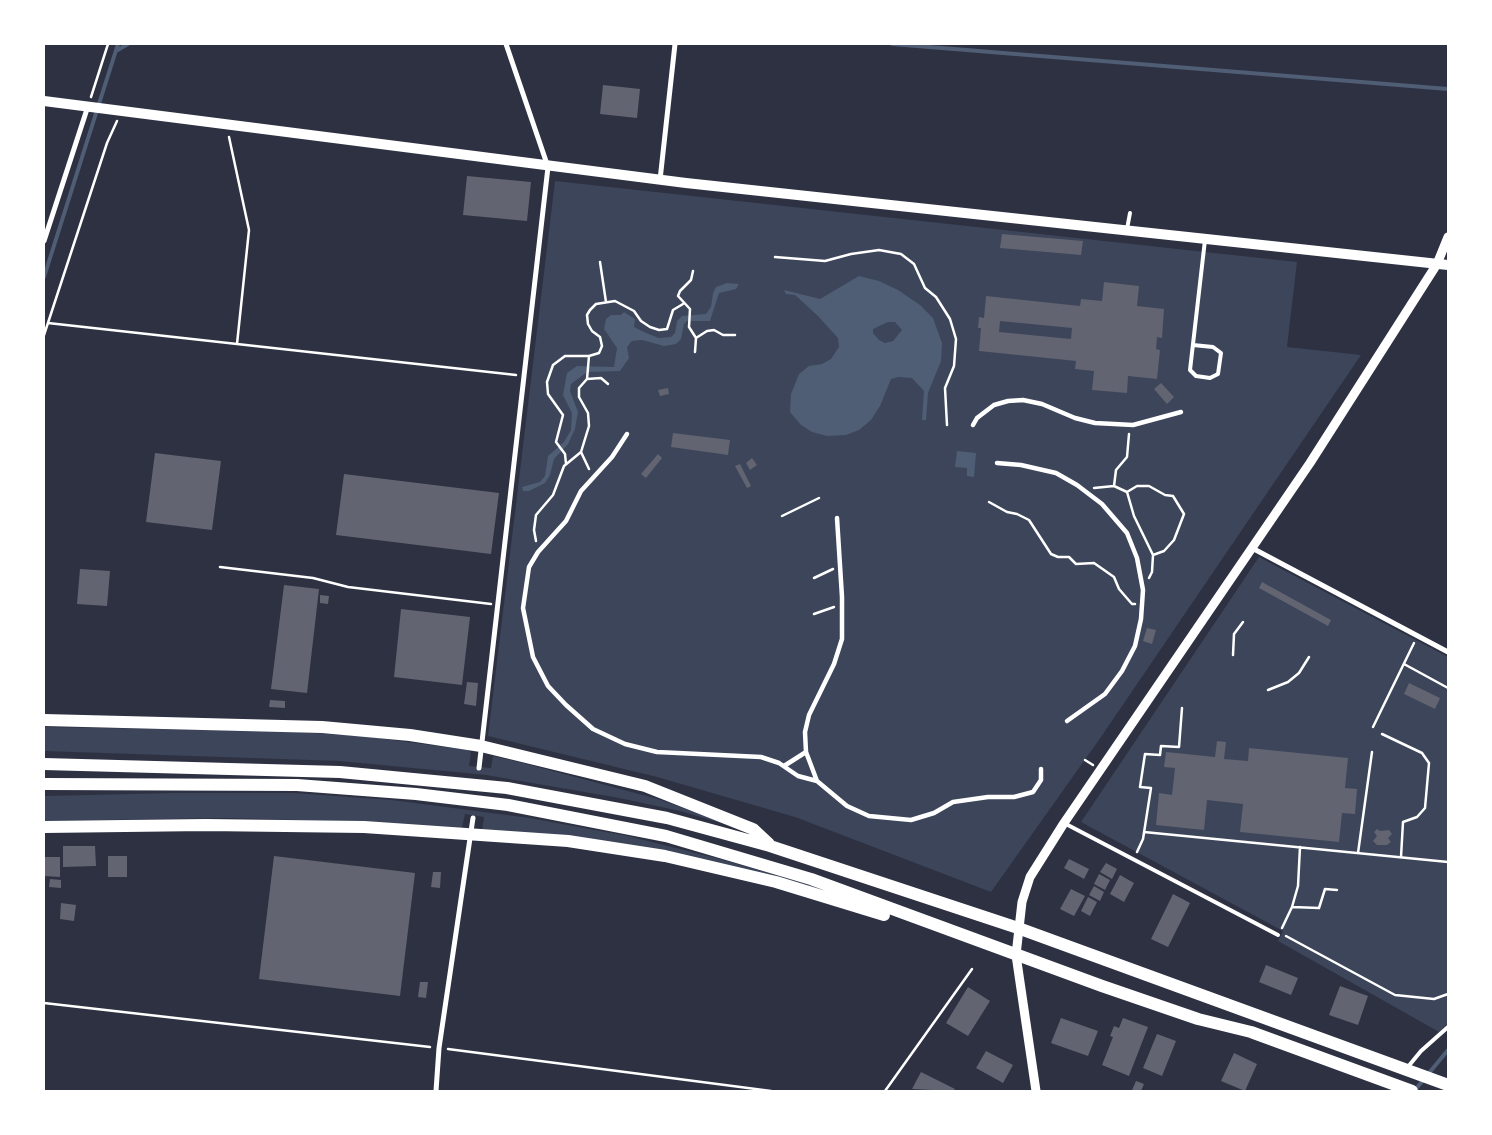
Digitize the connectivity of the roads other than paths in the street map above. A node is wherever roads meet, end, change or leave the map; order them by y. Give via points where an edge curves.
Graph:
1 (506, 44) edge
2 (675, 44) edge
3 (44, 101) edge
4 (88, 105) junction
5 (548, 167) junction
6 (660, 180) junction
7 (1130, 213) dead end
8 (1127, 231) junction
9 (1448, 237) edge
10 (1205, 240) junction
11 (44, 242) edge
12 (1443, 264) edge
13 (1193, 345) junction
14 (1181, 412) dead end
15 (974, 425) dead end
16 (627, 434) dead end
17 (997, 463) dead end
18 (837, 518) dead end
19 (1252, 548) junction
20 (1448, 652) edge
21 (44, 720) edge
22 (1067, 721) dead end
23 (482, 746) junction
24 (806, 752) junction
25 (44, 764) edge
26 (784, 766) junction
27 (479, 768) dead end
28 (1041, 769) dead end
29 (817, 781) junction
30 (44, 784) edge
31 (473, 818) dead end
32 (1064, 823) junction
33 (44, 827) edge
34 (470, 835) junction
35 (770, 846) junction
36 (928, 923) junction
37 (1018, 928) junction
38 (1278, 935) dead end
39 (1016, 955) junction
40 (1448, 1027) edge
41 (1411, 1071) junction
42 (1447, 1084) edge
43 (1399, 1089) edge
44 (436, 1091) edge
45 (1036, 1091) edge

1 - 5 street
2 - 6 street
3 - 4 main road
4 - 5 main road
4 - 11 street
5 - 6 main road
5 - 23 street
6 - 8 main road
7 - 8 lane
8 - 10 main road
9 - 12 street
10 - 12 main road
10 - 13 lane
12 - 19 street
13 - 13 lane via 1213,347 1221,353 1218,374 1210,378 1192,375
14 - 15 street via 1129,425 1095,423 1023,400 994,406 977,418
16 - 26 street via 612,457 581,491 566,521 529,567 523,608 533,657 548,686 566,705 593,728 625,744 657,752 761,757
17 - 22 street via 1056,473 1077,485 1102,504 1127,533 1137,558 1143,590 1135,646 1105,694
18 - 24 street via 842,640 809,715 805,732
19 - 20 street
19 - 32 street
21 - 23 highway via 322,727
23 - 27 street
23 - 35 highway via 645,786 753,829
24 - 26 street
24 - 29 street
25 - 35 highway via 340,772 507,788 667,818
26 - 29 street via 798,776
28 - 29 street via 1041,780 1033,792 1014,797 953,802 911,820 869,816 847,806
30 - 36 highway via 297,785 508,805 666,836 811,879
31 - 34 street
32 - 37 street via 1024,889
32 - 38 lane
33 - 34 highway via 364,827
34 - 36 highway via 568,841 665,856 776,882 900,920
34 - 44 street via 439,1048
35 - 37 highway
36 - 39 highway
37 - 39 street
37 - 41 highway
39 - 43 highway via 1198,1019 1251,1032
39 - 45 street
40 - 41 lane via 1421,1051
41 - 42 highway

